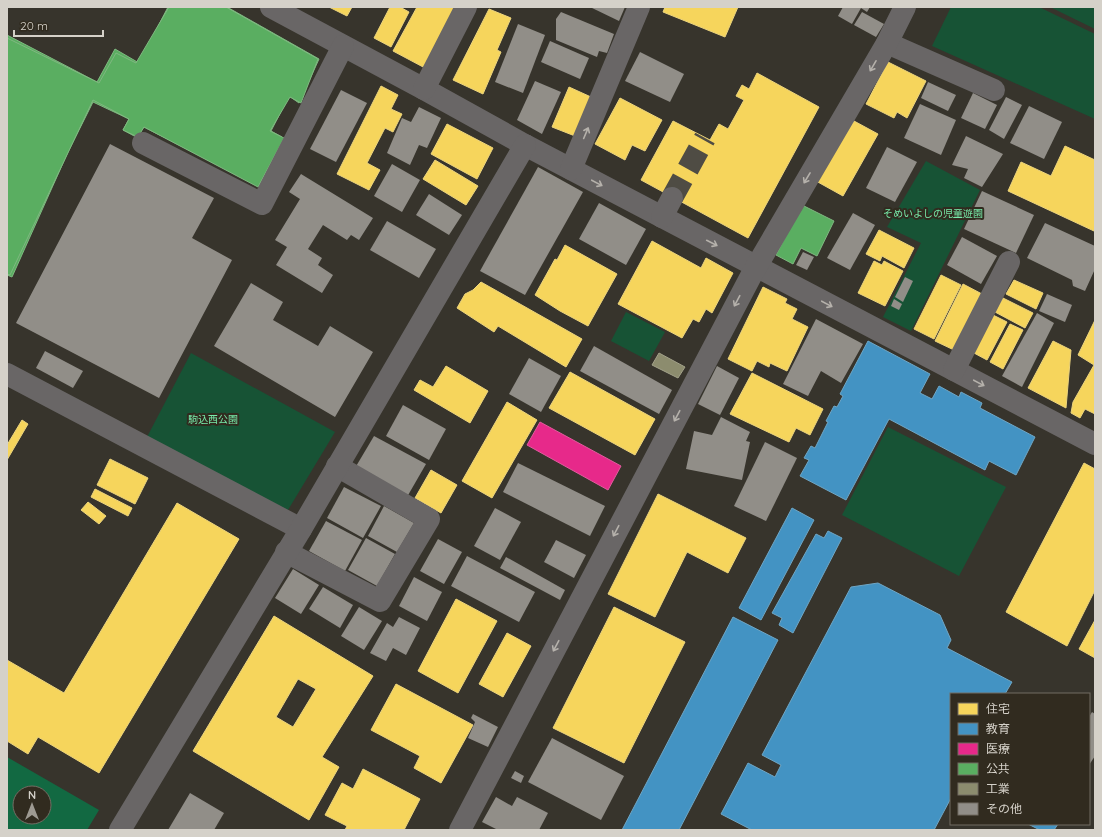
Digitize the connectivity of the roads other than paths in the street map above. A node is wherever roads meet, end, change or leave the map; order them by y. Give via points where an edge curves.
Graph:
1 (272, 7) edge
2 (466, 7) edge
3 (639, 7) edge
4 (905, 7) edge
5 (887, 43) junction
6 (343, 46) junction
7 (424, 89) junction
8 (994, 90) dead end
9 (143, 143) dead end
10 (525, 145) junction
11 (571, 169) junction
12 (672, 198) tunnel mouth
13 (662, 217) junction
14 (1009, 262) dead end
15 (756, 266) junction
16 (954, 370) junction
17 (7, 374) edge
18 (1095, 444) edge
19 (337, 466) junction
20 (301, 529) junction
21 (286, 552) junction
22 (120, 830) edge
23 (460, 830) edge

1 - 6 street
2 - 7 street
11 -> 3 street
4 - 5 street
5 - 8 street
5 -> 15 street
6 - 7 street
6 - 9 street via 262,204
7 - 10 street
10 - 11 street
10 - 19 street
11 -> 13 street
12 - 13 street
13 -> 15 street
14 - 16 street
15 -> 16 street
15 -> 23 street
16 -> 18 street
17 - 20 street
19 - 20 street
19 - 21 street via 429,519 380,601
20 - 21 street
21 - 22 street

